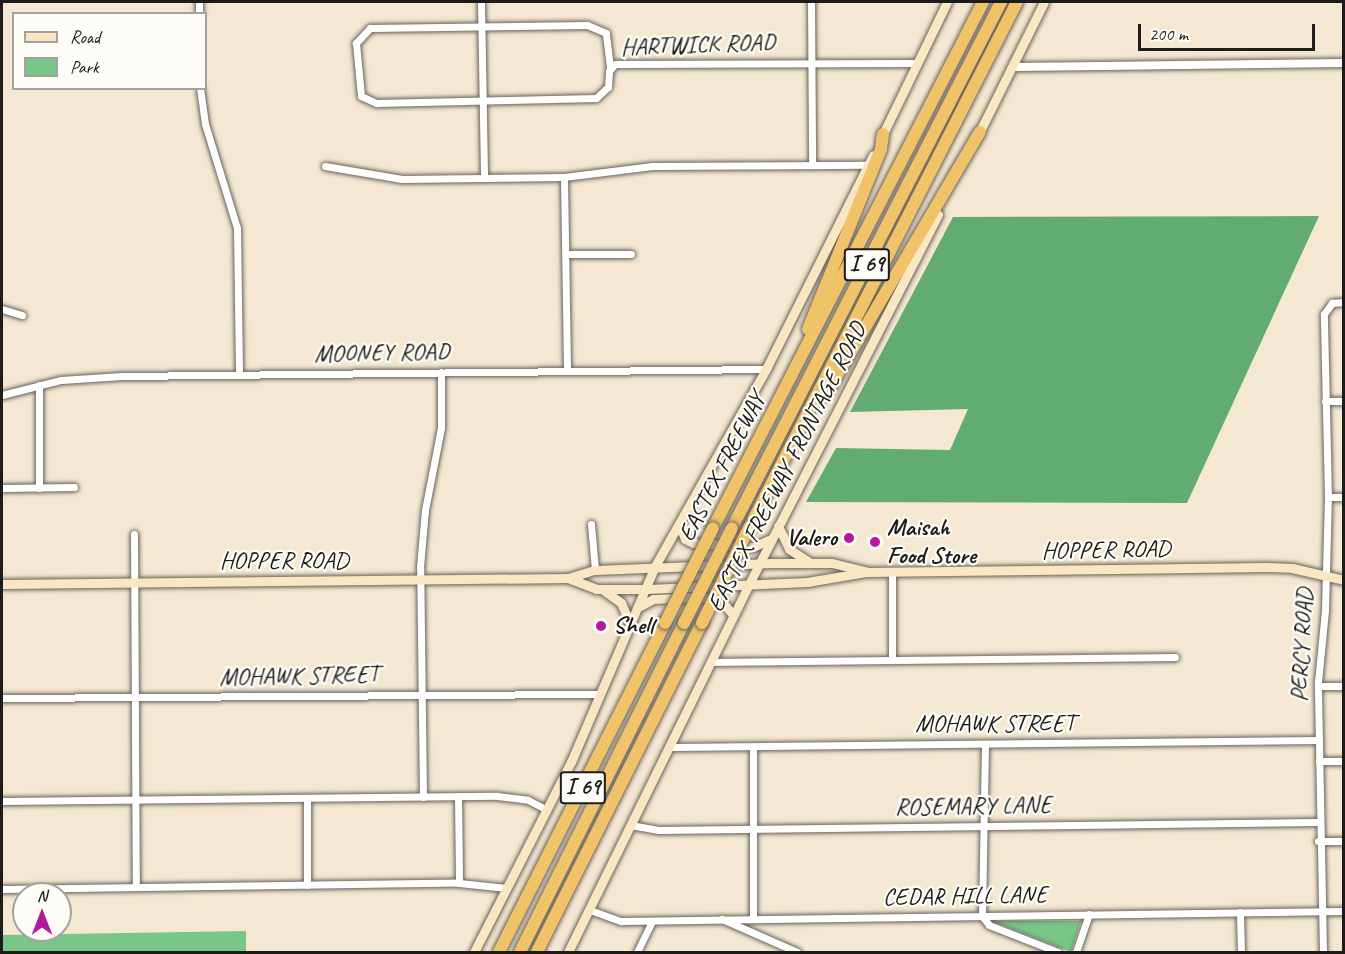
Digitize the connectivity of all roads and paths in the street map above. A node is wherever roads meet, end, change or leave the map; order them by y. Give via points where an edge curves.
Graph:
1 (482, 2) edge
2 (811, 2) edge
3 (947, 2) edge
4 (983, 2) edge
5 (1001, 2) edge
6 (1017, 2) edge
7 (1044, 2) edge
8 (482, 26) junction
9 (811, 62) junction
10 (918, 63) junction
11 (1344, 63) edge
12 (1013, 67) junction
13 (610, 68) junction
14 (200, 90) edge
15 (483, 101) junction
16 (980, 132) junction
17 (883, 134) junction
18 (812, 163) junction
19 (868, 165) junction
20 (325, 166) dead end
21 (564, 177) junction
22 (484, 178) junction
23 (566, 254) junction
24 (631, 254) dead end
25 (1344, 302) edge
26 (2, 309) edge
27 (22, 315) dead end
28 (766, 369) junction
29 (567, 371) junction
30 (441, 372) junction
31 (239, 374) junction
32 (39, 385) junction
33 (2, 395) edge
34 (1344, 401) edge
35 (1325, 402) junction
36 (807, 410) junction
37 (761, 440) junction
38 (74, 487) dead end
39 (2, 488) edge
40 (39, 488) junction
41 (1328, 497) junction
42 (1344, 497) edge
43 (591, 524) dead end
44 (679, 524) junction
45 (778, 526) junction
46 (134, 534) dead end
47 (772, 538) junction
48 (809, 562) junction
49 (759, 563) junction
50 (655, 566) junction
51 (595, 570) junction
52 (867, 572) junction
53 (892, 572) junction
54 (1325, 574) junction
55 (568, 579) junction
56 (420, 580) junction
57 (1344, 580) edge
58 (134, 583) junction
59 (2, 584) edge
60 (749, 584) junction
61 (602, 589) junction
62 (648, 589) junction
63 (635, 612) junction
64 (734, 615) junction
65 (630, 623) junction
66 (1175, 657) dead end
67 (892, 660) junction
68 (710, 662) junction
69 (1318, 686) junction
70 (1344, 686) edge
71 (421, 694) junction
72 (597, 694) junction
73 (135, 697) junction
74 (2, 698) edge
75 (1319, 740) junction
76 (985, 745) junction
77 (672, 747) junction
78 (753, 747) junction
79 (1319, 761) junction
80 (1344, 761) edge
81 (423, 796) junction
82 (458, 796) junction
83 (307, 799) junction
84 (135, 800) junction
85 (2, 801) edge
86 (546, 809) junction
87 (1318, 822) junction
88 (630, 825) junction
89 (985, 825) junction
90 (752, 829) junction
91 (1318, 841) junction
92 (1344, 841) edge
93 (459, 883) junction
94 (307, 885) junction
95 (136, 887) junction
96 (507, 888) junction
97 (2, 889) edge
98 (590, 910) junction
99 (1321, 911) junction
100 (1344, 911) edge
101 (1240, 912) junction
102 (1089, 914) junction
103 (982, 916) junction
104 (753, 918) junction
105 (722, 919) junction
106 (652, 921) junction
107 (474, 952) edge
108 (499, 952) edge
109 (520, 952) edge
110 (537, 952) edge
111 (568, 952) edge
112 (637, 952) edge
113 (796, 952) edge
114 (1058, 952) edge
115 (1077, 952) edge
116 (1241, 952) edge
117 (1323, 952) edge

1 - 8 street
2 - 9 street
3 - 10 main road
4 - 37 highway, EASTEX FREEWAY / I 69
5 - 109 highway, I 69, bridge
6 - 36 highway, EASTEX FREEWAY / I 69
7 - 12 main road, EASTEX FREEWAY FRONTAGE ROAD
8 - 13 street via 596,26 609,40
8 - 15 street
8 - 15 street, HARTWICK ROAD via 369,28 358,38 356,61 357,84 361,96 368,101
9 - 10 street, HARTWICK ROAD
9 - 13 street, HARTWICK ROAD via 621,63
9 - 18 street
10 - 17 main road
11 - 12 street
12 - 16 main road, EASTEX FREEWAY FRONTAGE ROAD
13 - 15 street, HARTWICK ROAD via 608,87 596,98
14 - 31 street via 205,124 237,228
15 - 22 street
16 - 36 highway via 829,389
16 - 45 main road, EASTEX FREEWAY FRONTAGE ROAD
17 - 19 main road
17 - 37 highway via 881,149
18 - 19 street
18 - 21 street via 652,166
19 - 28 main road
20 - 22 street via 402,179
21 - 22 street
21 - 23 street
23 - 24 street
23 - 29 street
25 - 35 street, PERCY ROAD via 1327,307
26 - 27 street
28 - 29 street, MOONEY ROAD
28 - 44 main road
29 - 30 street, MOONEY ROAD
30 - 31 street, MOONEY ROAD
30 - 56 street via 441,428 425,510
31 - 32 street, MOONEY ROAD via 79,378
32 - 33 street, MOONEY ROAD
32 - 40 street
34 - 35 street
35 - 41 street, PERCY ROAD
36 - 110 highway, EASTEX FREEWAY / I 69, bridge
37 - 108 highway, EASTEX FREEWAY / I 69, bridge
38 - 40 street
39 - 40 street
41 - 42 street
41 - 54 street, PERCY ROAD
43 - 51 street
44 - 47 main road via 685,539 693,543 753,547
44 - 50 main road
45 - 47 main road, EASTEX FREEWAY FRONTAGE ROAD
45 - 48 main road via 789,549
46 - 58 street
47 - 49 main road, EASTEX FREEWAY FRONTAGE ROAD
48 - 49 main road, HOPPER ROAD
48 - 52 main road, HOPPER ROAD
49 - 50 main road, HOPPER ROAD
49 - 60 main road, EASTEX FREEWAY FRONTAGE ROAD
50 - 51 main road, HOPPER ROAD
50 - 62 main road
51 - 55 main road, HOPPER ROAD
52 - 53 main road, HOPPER ROAD
52 - 60 main road, HOPPER ROAD via 807,582
53 - 54 main road, HOPPER ROAD via 1267,567
53 - 67 street
54 - 57 main road, HOPPER ROAD
54 - 69 street, PERCY ROAD
55 - 56 main road, HOPPER ROAD
55 - 61 main road, HOPPER ROAD
56 - 58 main road, HOPPER ROAD
56 - 71 street
58 - 59 main road, HOPPER ROAD
58 - 73 street
60 - 62 main road, HOPPER ROAD
60 - 64 main road, EASTEX FREEWAY FRONTAGE ROAD
61 - 62 main road, HOPPER ROAD
61 - 65 main road via 621,603
62 - 63 main road
63 - 64 main road via 653,599 698,597 721,600
63 - 65 main road
64 - 68 main road, EASTEX FREEWAY FRONTAGE ROAD
65 - 72 main road
66 - 67 street
67 - 68 street
68 - 77 main road, EASTEX FREEWAY FRONTAGE ROAD
69 - 70 street
69 - 75 street, PERCY ROAD
71 - 72 street, MOHAWK STREET
71 - 73 street, MOHAWK STREET
71 - 81 street
72 - 86 main road via 571,762
73 - 74 street, MOHAWK STREET
73 - 84 street
75 - 76 street, MOHAWK STREET
75 - 79 street, PERCY ROAD
76 - 78 street, MOHAWK STREET
76 - 89 street
77 - 78 street, MOHAWK STREET
77 - 88 main road, EASTEX FREEWAY FRONTAGE ROAD
78 - 90 street
79 - 80 street
79 - 87 street, PERCY ROAD
81 - 82 street
81 - 83 street
82 - 86 street via 513,797
82 - 93 street
83 - 84 street
83 - 94 street
84 - 85 street
84 - 95 street
86 - 96 main road
87 - 89 street, ROSEMARY LANE
87 - 91 street, PERCY ROAD
88 - 90 street, ROSEMARY LANE via 645,830
88 - 98 main road, EASTEX FREEWAY FRONTAGE ROAD
89 - 90 street, ROSEMARY LANE
89 - 103 street
90 - 104 street
91 - 92 street
91 - 99 street, PERCY ROAD
93 - 94 street
93 - 96 street
94 - 95 street
95 - 97 street
96 - 107 main road
98 - 106 street, CEDAR HILL LANE via 610,920
98 - 111 main road, EASTEX FREEWAY FRONTAGE ROAD
99 - 100 street, CEDAR HILL LANE
99 - 101 street, CEDAR HILL LANE
99 - 117 street, PERCY ROAD
101 - 102 street, CEDAR HILL LANE
101 - 116 street
102 - 103 street, CEDAR HILL LANE
102 - 115 street
103 - 104 street, CEDAR HILL LANE
103 - 114 street via 989,925
104 - 105 street, CEDAR HILL LANE
105 - 106 street, CEDAR HILL LANE
105 - 113 street
106 - 112 street

